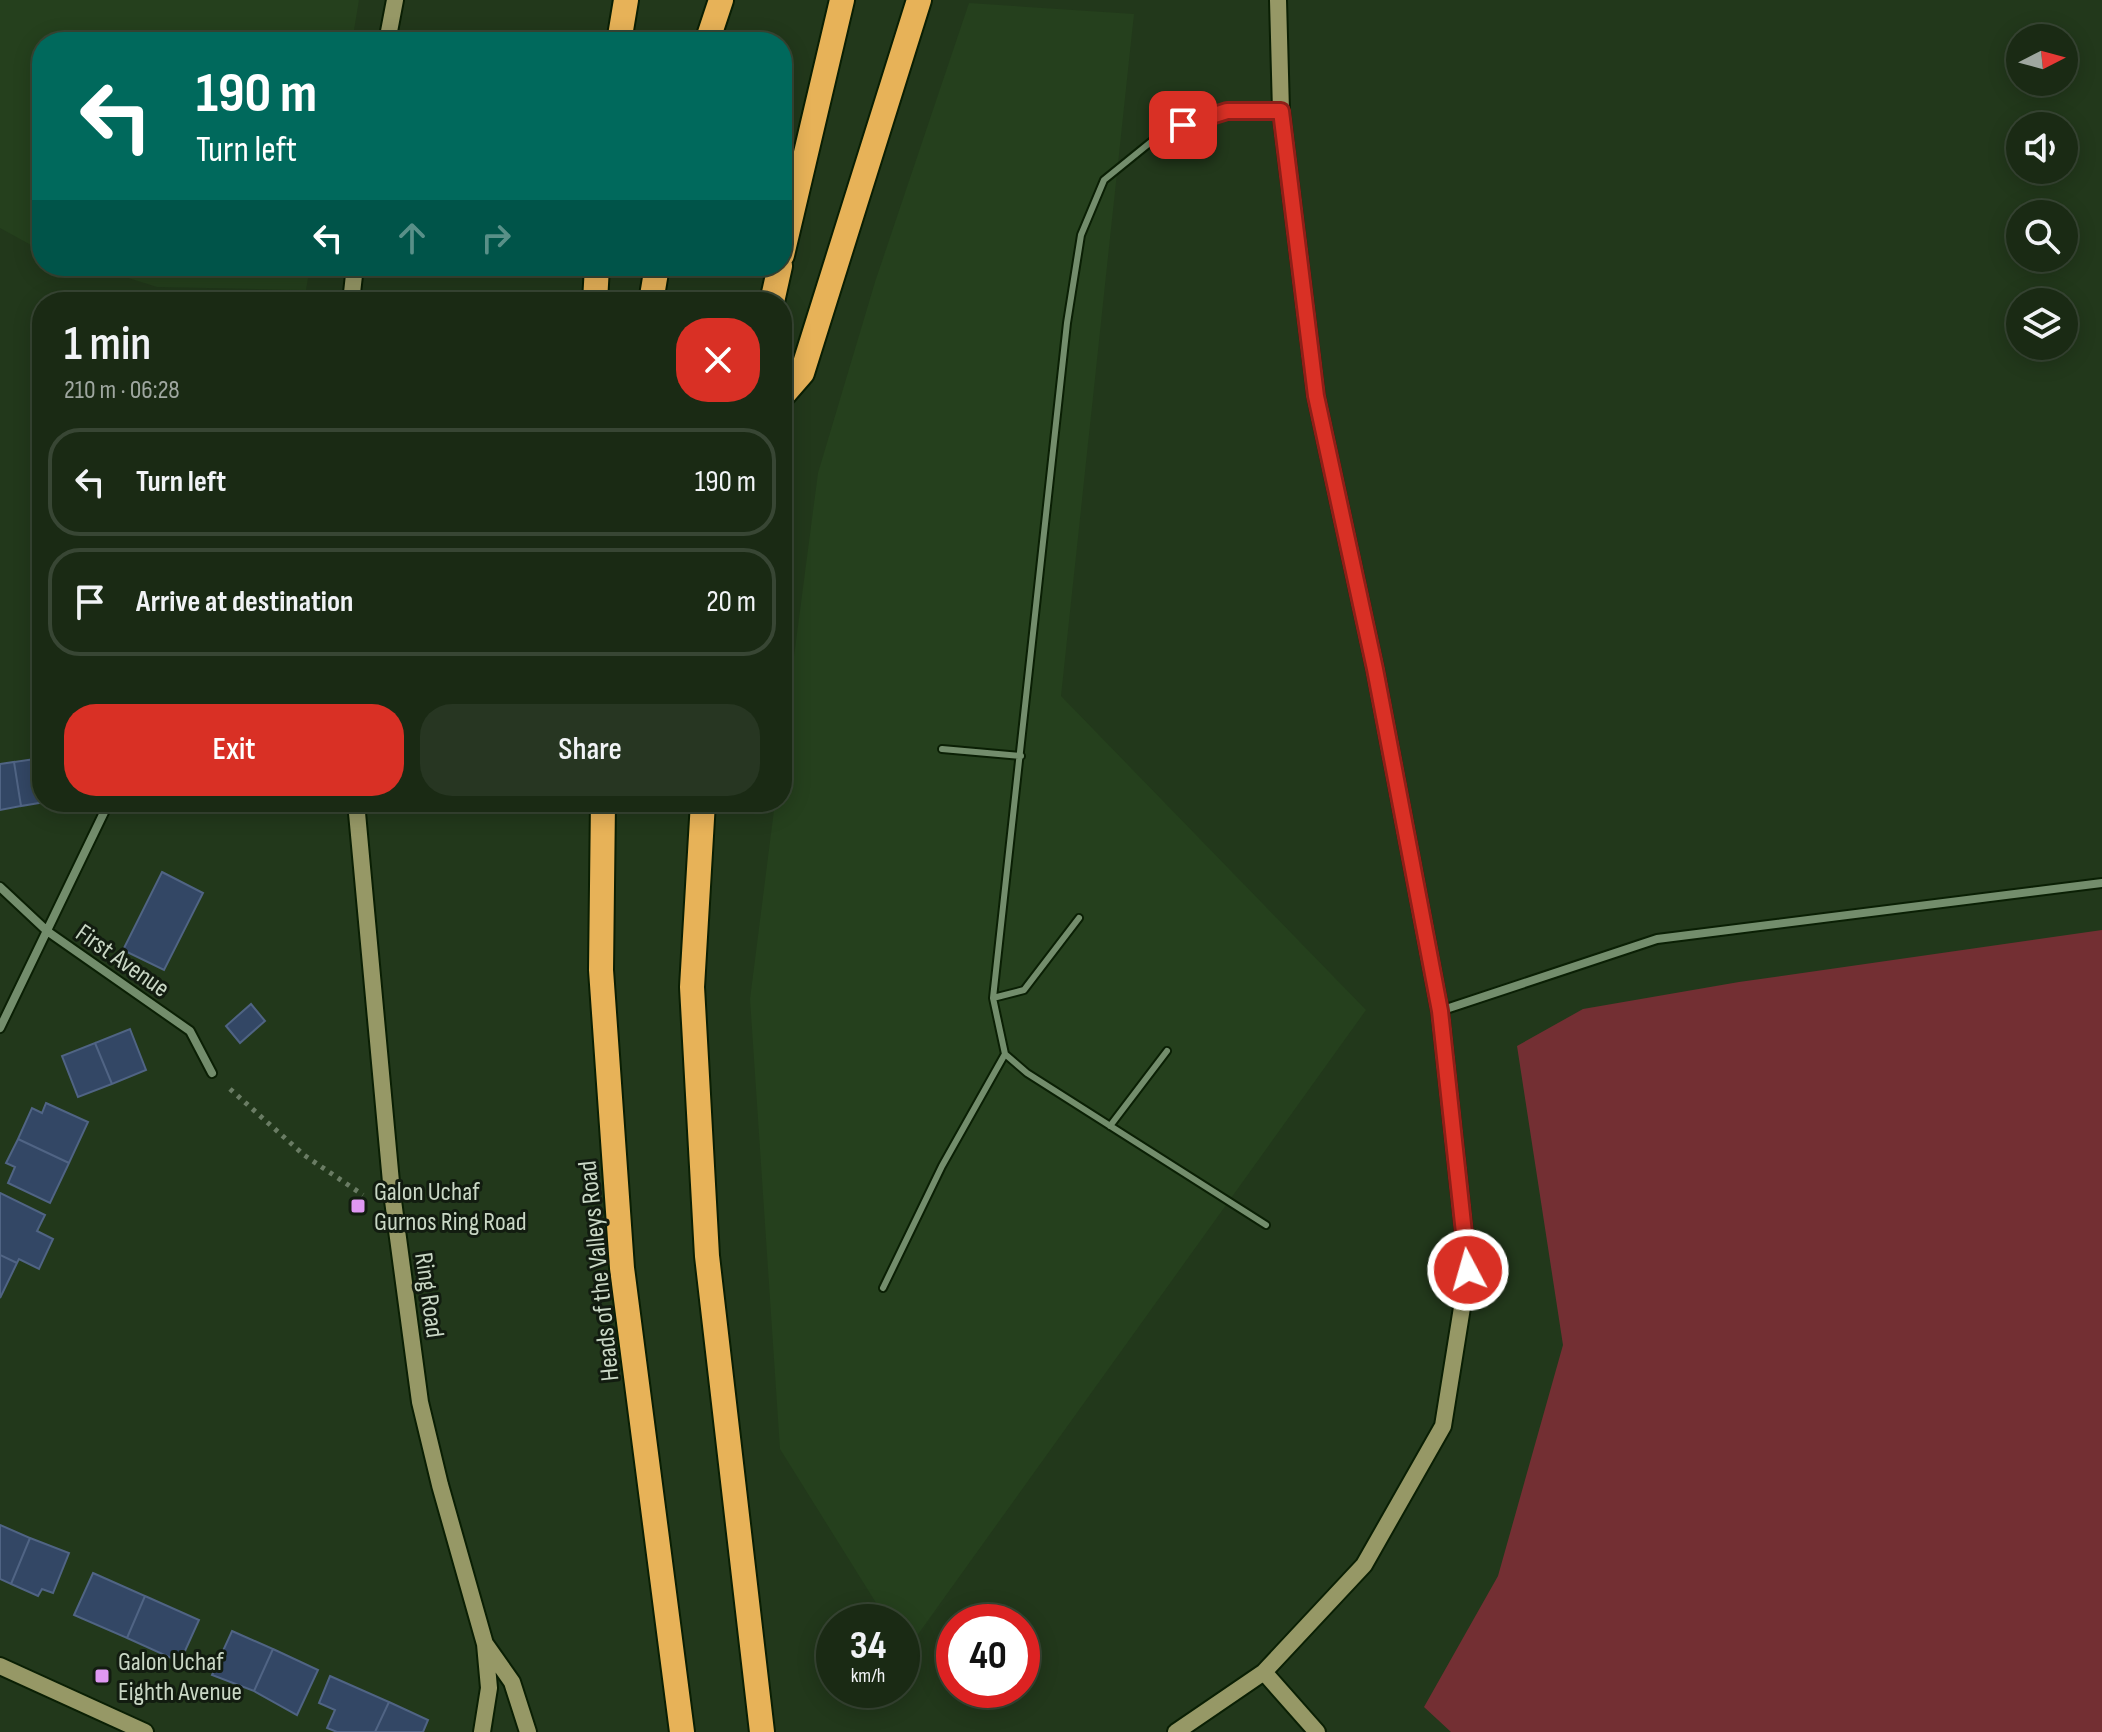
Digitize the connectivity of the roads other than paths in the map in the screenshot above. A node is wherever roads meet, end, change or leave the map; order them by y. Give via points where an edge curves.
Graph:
1 (395, 0) edge
2 (626, 0) edge
3 (721, 0) edge
4 (842, 0) edge
5 (919, 0) edge
6 (1278, 0) edge
7 (389, 32) edge
8 (621, 32) edge
9 (710, 32) edge
10 (1281, 111) junction
11 (792, 212) edge
12 (792, 384) edge
13 (942, 749) dead end
14 (1021, 756) junction
15 (104, 812) edge
16 (357, 812) edge
17 (603, 812) edge
18 (702, 812) edge
19 (2102, 883) edge
20 (0, 887) edge
21 (1079, 918) dead end
22 (47, 931) junction
23 (993, 998) junction
24 (1440, 1011) junction
25 (0, 1028) edge
26 (1167, 1051) dead end
27 (1005, 1054) junction
28 (212, 1073) road end
29 (1110, 1126) junction
30 (1266, 1225) dead end
31 (883, 1288) dead end
32 (485, 1644) junction
33 (0, 1666) edge
34 (1264, 1672) junction
35 (145, 1732) edge
36 (482, 1732) edge
37 (528, 1732) edge
38 (682, 1732) edge
39 (762, 1732) edge
40 (1176, 1732) edge
41 (1317, 1732) edge

1 - 7 street
2 - 8 highway
3 - 9 highway
4 - 11 highway
5 - 12 highway via 802,373
6 - 10 street
10 - 14 lane via 1227,111 1162,133 1104,180 1081,235
10 - 24 street via 1316,396
13 - 14 lane
14 - 23 lane
15 - 22 street
16 - 32 street, Ring Road via 392,1193 420,1402
17 - 38 highway, Heads of the Valleys Road via 601,970 622,1268
18 - 39 highway via 692,987 707,1256
19 - 24 street via 1657,939
20 - 22 street, First Avenue
21 - 23 lane via 1024,990
22 - 25 street
22 - 28 street, First Avenue via 190,1031
23 - 27 lane
24 - 34 street via 1468,1270 1443,1426 1364,1565
26 - 29 lane
27 - 29 lane
27 - 31 lane via 942,1166
29 - 30 lane
32 - 36 street, Ring Road via 489,1688
32 - 37 street, Ring Road via 512,1682
33 - 35 street
34 - 40 street
34 - 41 street

